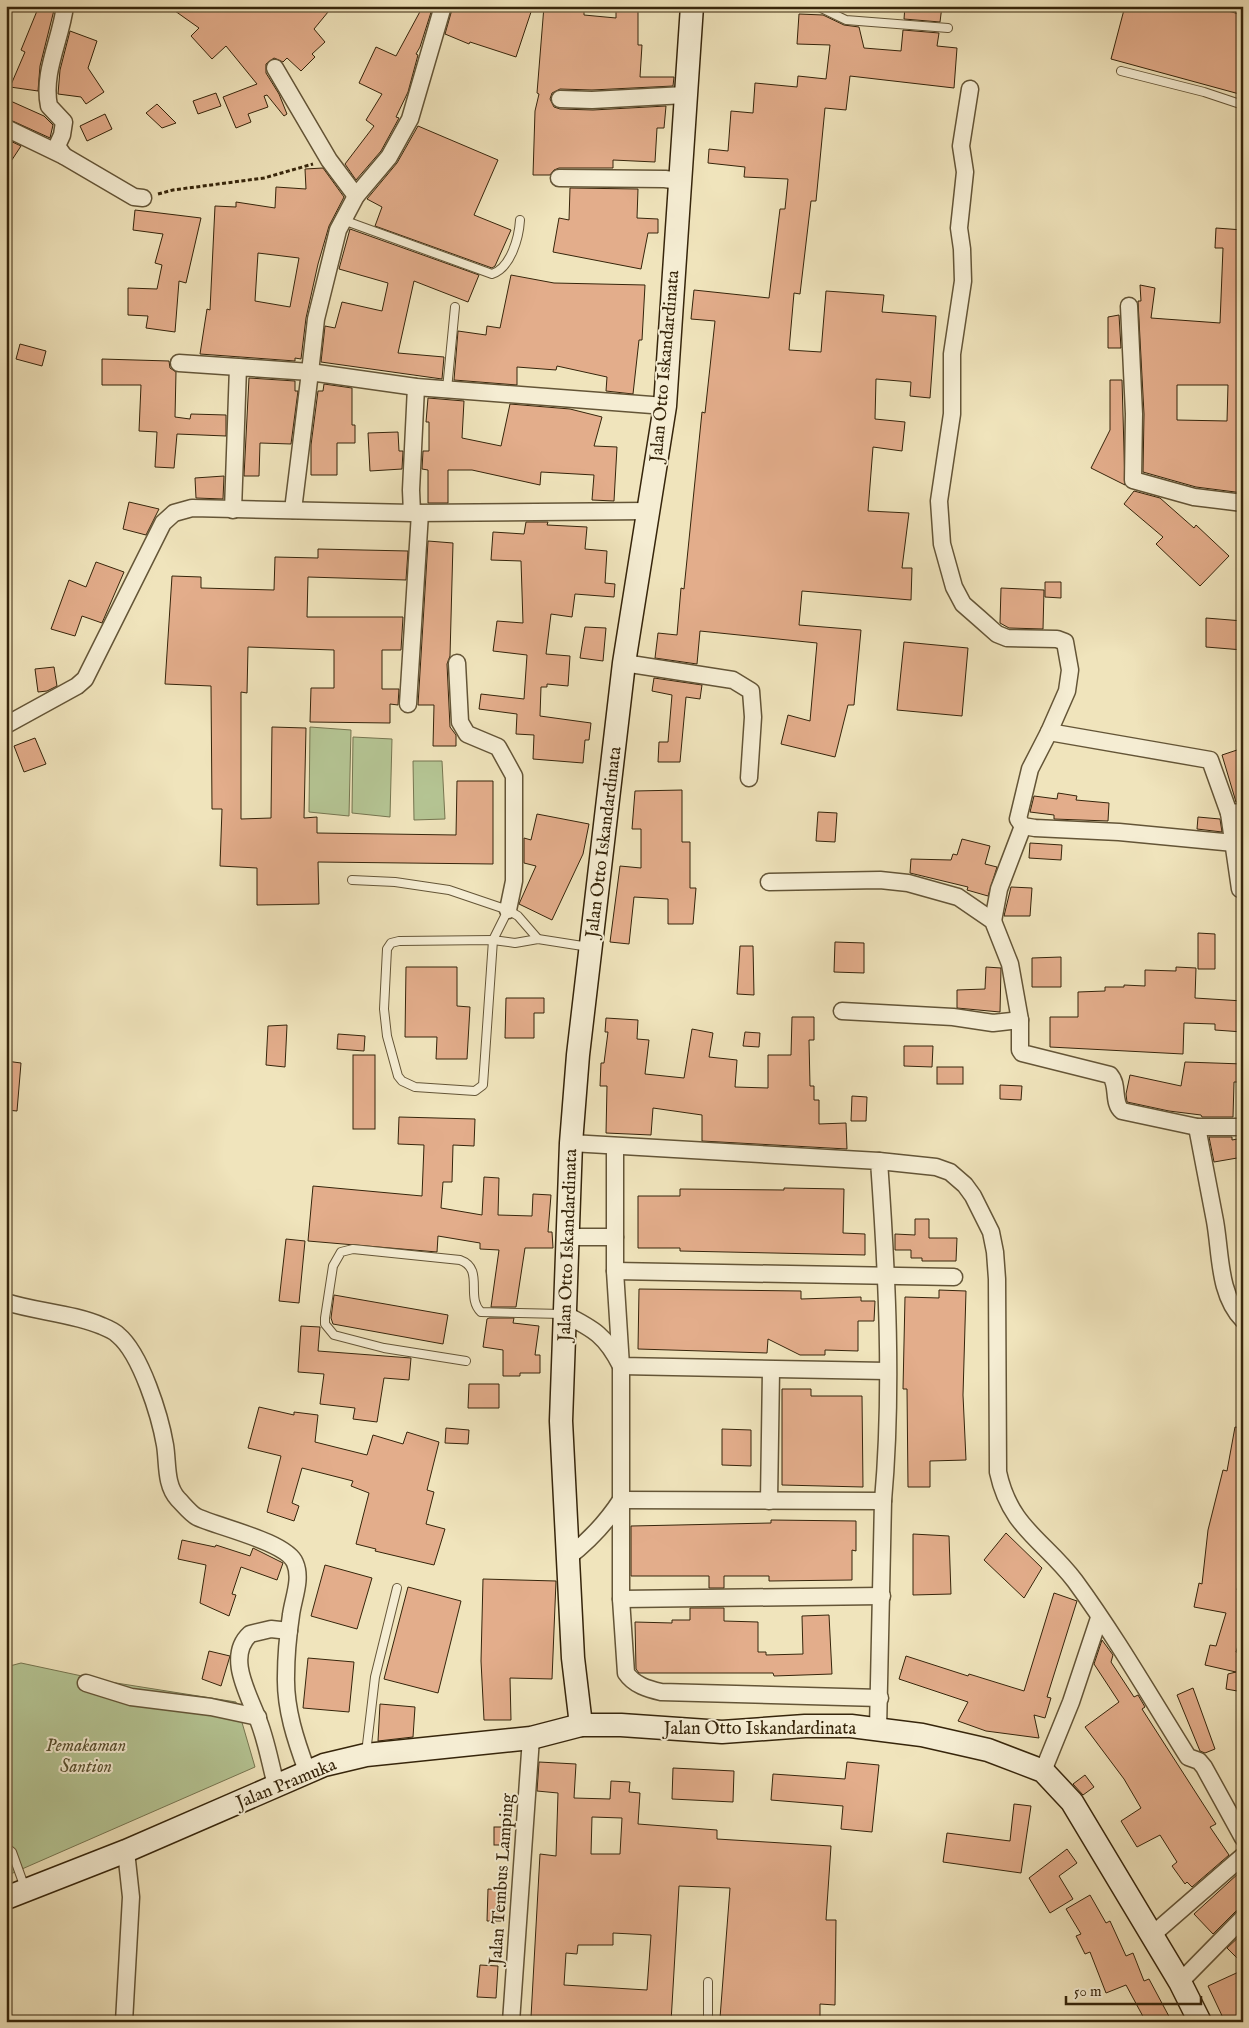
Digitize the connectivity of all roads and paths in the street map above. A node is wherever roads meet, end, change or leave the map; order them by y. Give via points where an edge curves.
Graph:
1 (65, 6) edge
2 (443, 6) edge
3 (692, 6) edge
4 (817, 6) edge
5 (948, 28) dead end
6 (275, 68) dead end
7 (1121, 71) dead end
8 (970, 89) dead end
9 (685, 95) junction
10 (560, 99) dead end
11 (1243, 105) edge
12 (6, 128) edge
13 (64, 156) junction
14 (329, 160) junction
15 (559, 178) dead end
16 (678, 181) junction
17 (356, 196) junction
18 (142, 198) joint
19 (343, 220) junction
20 (520, 220) dead end
21 (1129, 306) dead end
22 (455, 307) dead end
23 (179, 363) dead end
24 (238, 367) junction
25 (310, 372) junction
26 (416, 387) junction
27 (447, 389) junction
28 (665, 406) junction
29 (1243, 503) edge
30 (233, 510) junction
31 (293, 510) junction
32 (648, 511) junction
33 (416, 512) junction
34 (457, 663) dead end
35 (624, 663) junction
36 (408, 704) dead end
37 (6, 725) edge
38 (1050, 732) junction
39 (749, 778) dead end
40 (1236, 812) edge
41 (1023, 826) junction
42 (1234, 843) junction
43 (352, 880) dead end
44 (769, 882) dead end
45 (1240, 889) dead end
46 (508, 910) junction
47 (993, 921) junction
48 (538, 939) junction
49 (493, 940) junction
50 (591, 947) junction
51 (842, 1011) dead end
52 (1020, 1020) junction
53 (1197, 1127) junction
54 (1243, 1127) edge
55 (571, 1143) junction
56 (615, 1146) junction
57 (879, 1161) junction
58 (567, 1237) junction
59 (614, 1237) junction
60 (615, 1271) junction
61 (887, 1275) junction
62 (954, 1277) dead end
63 (6, 1302) edge
64 (564, 1314) junction
65 (1243, 1320) edge
66 (466, 1361) dead end
67 (621, 1366) junction
68 (771, 1370) junction
69 (887, 1371) junction
70 (621, 1500) junction
71 (769, 1501) junction
72 (883, 1502) junction
73 (567, 1558) junction
74 (397, 1588) dead end
75 (882, 1596) junction
76 (621, 1599) junction
77 (1099, 1618) junction
78 (289, 1631) junction
79 (86, 1683) dead end
80 (880, 1698) junction
81 (258, 1718) junction
82 (581, 1725) junction
83 (878, 1729) junction
84 (530, 1738) junction
85 (366, 1755) junction
86 (307, 1771) junction
87 (1043, 1771) junction
88 (276, 1785) junction
89 (1243, 1838) edge
90 (6, 1847) edge
91 (126, 1851) junction
92 (1243, 1856) edge
93 (16, 1894) edge
94 (1243, 1918) edge
95 (1152, 1935) junction
96 (708, 1982) dead end
97 (1180, 1982) junction
98 (124, 2022) edge
99 (511, 2022) edge
100 (516, 2022) edge
101 (708, 2022) edge
102 (1200, 2022) edge

1 - 13 street via 48,88 49,106 64,122 57,146
2 - 17 street via 410,119 389,157
3 - 9 main road, Jalan Otto Iskandardinata
4 - 5 lane via 846,20
6 - 14 street
7 - 11 lane
8 - 38 street via 961,146 965,172 959,228 963,281 952,354 952,414 938,501 942,544 954,587 963,604 998,634 1019,640 1057,639 1065,642 1070,670 1067,691
9 - 10 street
9 - 16 main road, Jalan Otto Iskandardinata
12 - 13 street
13 - 18 street via 134,197
14 - 17 street
14 - 18 path via 264,178 173,190
15 - 16 street
16 - 28 main road, Jalan Otto Iskandardinata
17 - 19 street
19 - 20 lane via 492,274 497,273 508,259 519,236
19 - 25 street via 334,243 316,319
21 - 29 street via 1134,414 1132,480 1194,497
22 - 27 lane
23 - 24 street
24 - 25 street
24 - 30 street
25 - 26 street
25 - 31 street
26 - 27 street
26 - 33 street via 411,490
27 - 28 street
28 - 32 main road, Jalan Otto Iskandardinata
30 - 31 street
30 - 37 street via 183,509 163,523 85,679
31 - 33 street
32 - 33 street
32 - 35 main road, Jalan Otto Iskandardinata
33 - 36 street
34 - 46 street via 463,729 498,747 514,776 514,881
35 - 39 street via 733,680 750,690 753,718
35 - 50 main road, Jalan Otto Iskandardinata
38 - 40 street via 1210,760
38 - 41 street via 1030,770 1021,801 1018,819
40 - 42 street
41 - 42 street
41 - 47 street via 999,889
42 - 45 street
43 - 46 lane via 449,890
44 - 47 street via 880,880 908,883 958,897
46 - 48 lane via 518,916
46 - 49 lane
47 - 52 street via 1010,964
48 - 49 lane via 515,943
48 - 50 lane
49 - 49 lane via 483,1085 475,1091 407,1084 398,1076 386,1024 387,949 391,943 399,941
50 - 55 main road, Jalan Otto Iskandardinata
51 - 52 street via 993,1023
52 - 53 street via 1022,1053 1110,1075 1116,1083 1118,1106 1122,1111
53 - 54 street
53 - 65 street via 1224,1284 1237,1314
55 - 56 street
55 - 58 main road, Jalan Otto Iskandardinata
56 - 57 street
56 - 59 street
57 - 61 street
57 - 77 street via 936,1167 950,1172 965,1185 984,1215 995,1252 998,1472 1002,1492 1013,1514 1074,1580
58 - 59 street
58 - 64 main road, Jalan Otto Iskandardinata
59 - 60 street
60 - 61 street
60 - 67 street
61 - 62 street
61 - 69 street
63 - 78 street via 80,1319 118,1334 130,1348 157,1412 171,1489 176,1497 196,1516 267,1543 295,1561 297,1582
64 - 66 lane via 481,1312 476,1303 474,1273 471,1266 460,1260 353,1249 338,1256 333,1266 325,1310 326,1324 334,1336
64 - 67 street via 610,1345
64 - 73 main road, Jalan Otto Iskandardinata via 561,1421
67 - 68 street
67 - 70 street
68 - 69 street
68 - 71 street
69 - 72 street via 888,1448
70 - 71 street
70 - 73 street via 607,1521
70 - 76 street
71 - 72 street
72 - 75 street
73 - 82 main road, Jalan Otto Iskandardinata
74 - 85 lane via 375,1677
75 - 76 street
75 - 80 street
76 - 80 street via 626,1673 631,1680 649,1689 661,1692
77 - 87 street via 1071,1702
77 - 89 street via 1188,1757 1204,1767
78 - 81 street via 271,1629 250,1634 241,1646 241,1678
78 - 86 street via 285,1677 288,1703
79 - 81 street via 132,1697 211,1707
80 - 83 street
81 - 88 street
82 - 83 main road, Jalan Otto Iskandardinata via 722,1732 805,1726
82 - 84 main road, Jalan Pramuka
83 - 87 main road, Jalan Otto Iskandardinata via 988,1750
84 - 85 main road, Jalan Pramuka
84 - 99 street, Jalan Tembus Lamping
85 - 86 main road, Jalan Pramuka
86 - 88 main road, Jalan Pramuka
87 - 95 main road, Jalan Otto Iskandardinata via 1072,1802
88 - 91 main road, Jalan Pramuka
90 - 93 lane via 14,1858
91 - 93 main road, Jalan Pramuka
91 - 98 street via 132,1897
92 - 95 street
94 - 97 street
95 - 97 main road, Jalan Otto Iskandardinata
96 - 101 lane
97 - 102 main road, Jalan Otto Iskandardinata
99 - 100 lane

